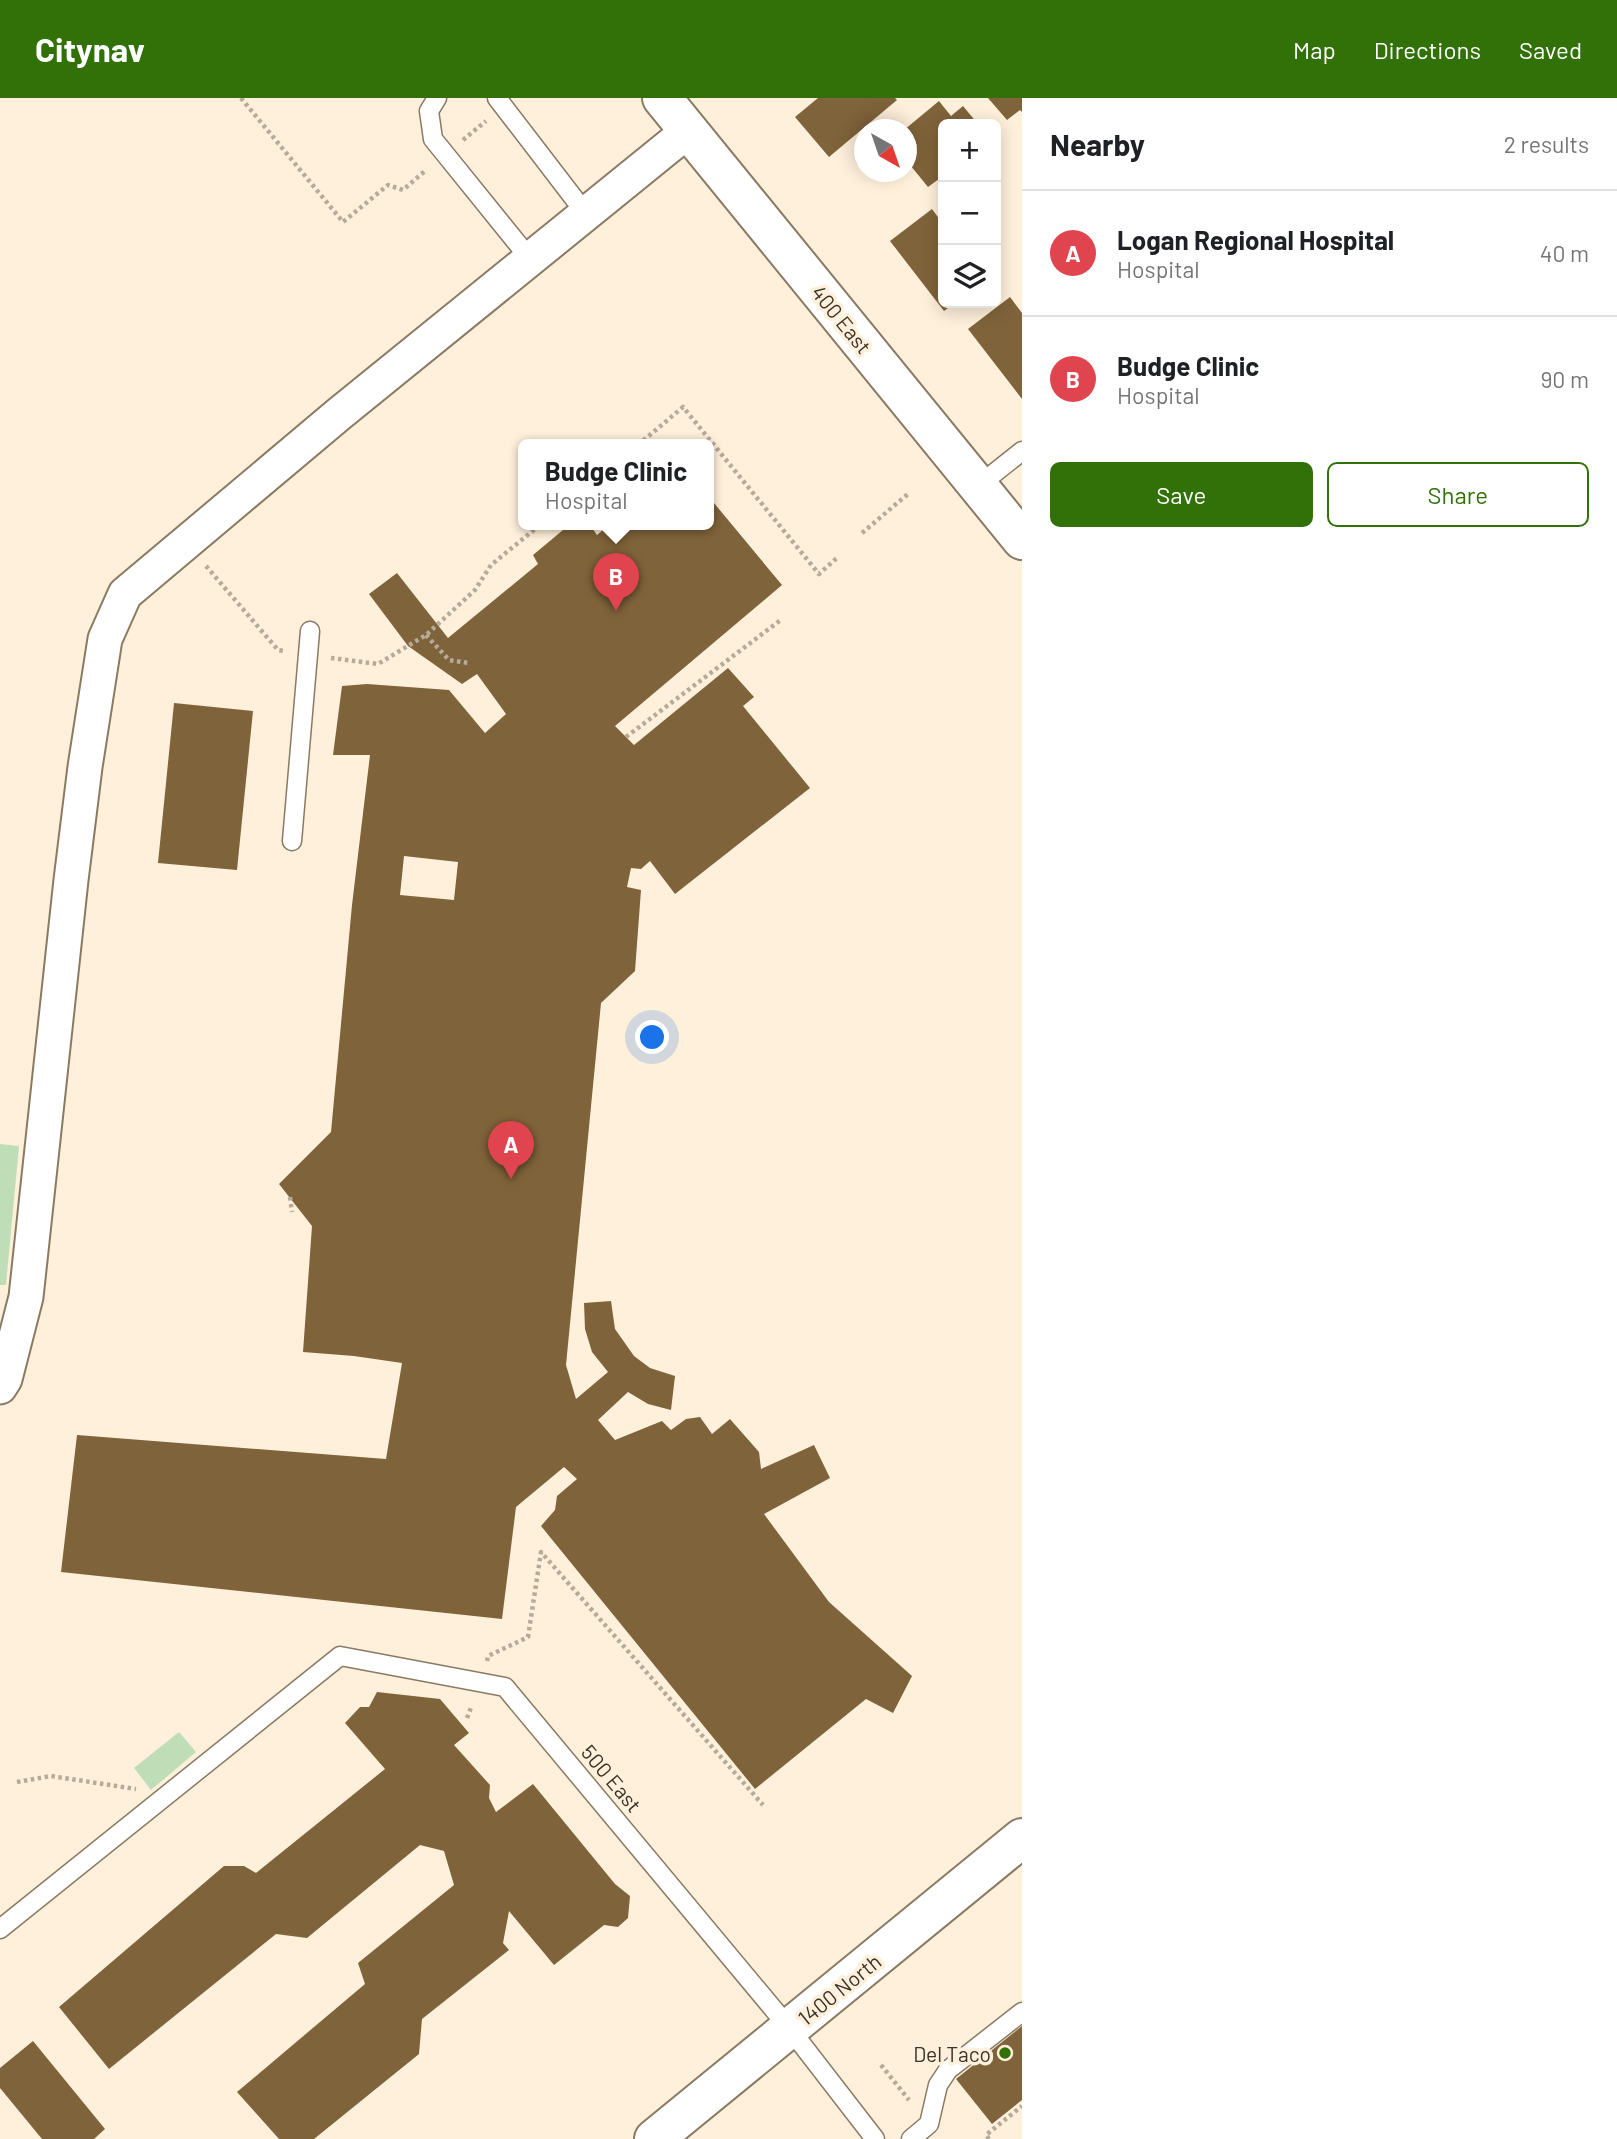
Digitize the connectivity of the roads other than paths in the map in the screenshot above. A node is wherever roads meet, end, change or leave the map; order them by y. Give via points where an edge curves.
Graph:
1 (437, 98) edge
2 (662, 98) edge
3 (500, 102) edge
4 (688, 131) junction
5 (586, 214) junction
6 (530, 259) junction
7 (1022, 451) edge
8 (978, 486) junction
9 (1022, 540) edge
10 (310, 631) dead end
11 (292, 841) dead end
12 (0, 1387) edge
13 (1022, 1838) edge
14 (0, 1929) edge
15 (1022, 2012) edge
16 (790, 2029) junction
17 (654, 2139) edge
18 (875, 2139) edge
19 (911, 2139) edge

1 - 6 lane via 429,111 433,139
2 - 4 street, 400 East
3 - 5 lane
4 - 5 street
4 - 8 street, 400 East
5 - 6 street
6 - 12 street via 125,594 105,639 79,817 26,1297
7 - 8 lane
8 - 9 street, 400 East
10 - 11 lane
13 - 16 street, 1400 North
14 - 16 lane, 500 East via 340,1656 505,1687
15 - 19 lane via 948,2070 938,2085 929,2124
16 - 17 street, 1400 North
16 - 18 lane, 500 East

